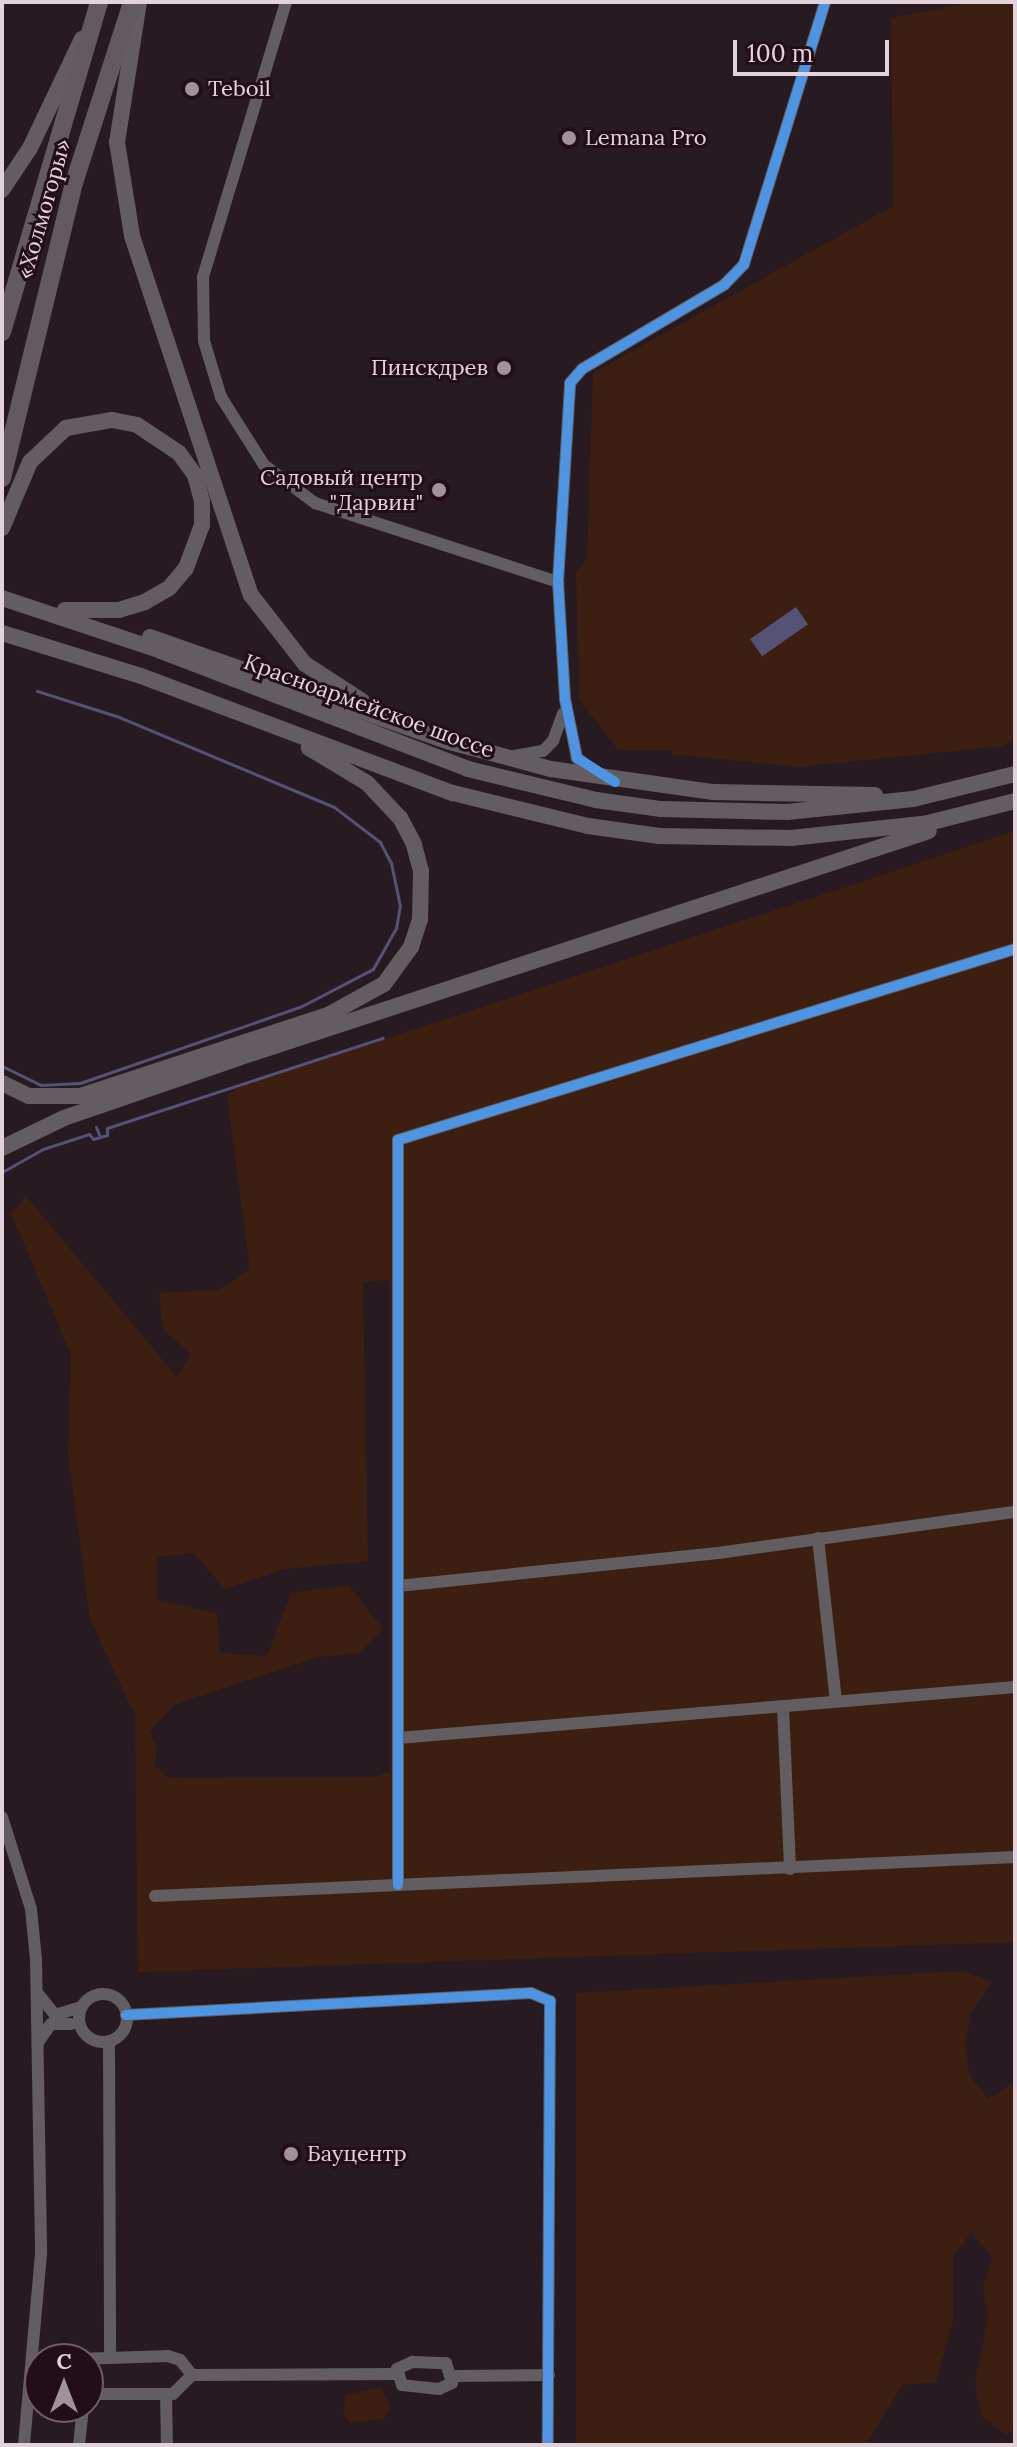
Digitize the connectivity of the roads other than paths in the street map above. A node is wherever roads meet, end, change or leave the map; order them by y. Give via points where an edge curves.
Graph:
1 (132, 2) edge
2 (139, 2) edge
3 (286, 2) edge
4 (825, 2) edge
5 (98, 4) edge
6 (2, 190) edge
7 (2, 332) edge
8 (2, 478) edge
9 (2, 528) edge
10 (558, 582) junction
11 (2, 598) edge
12 (28, 604) junction
13 (78, 621) junction
14 (2, 633) edge
15 (565, 699) junction
16 (229, 708) junction
17 (417, 729) junction
18 (492, 754) junction
19 (1015, 774) edge
20 (615, 782) junction
21 (965, 787) junction
22 (1015, 801) edge
23 (983, 811) junction
24 (1015, 949) edge
25 (2, 1083) edge
26 (2, 1148) edge
27 (1015, 1512) edge
28 (818, 1538) junction
29 (398, 1586) junction
30 (1015, 1687) edge
31 (836, 1701) junction
32 (783, 1707) junction
33 (398, 1738) junction
34 (2, 1817) edge
35 (1015, 1857) edge
36 (790, 1869) junction
37 (398, 1885) junction
38 (155, 1896) dead end
39 (37, 1989) junction
40 (82, 2007) junction
41 (126, 2015) junction
42 (82, 2030) junction
43 (109, 2041) junction
44 (38, 2044) junction
45 (36, 2338) junction
46 (35, 2343) edge
47 (38, 2343) edge
48 (110, 2355) junction
49 (104, 2356) edge
50 (396, 2374) junction
51 (192, 2375) junction
52 (549, 2375) junction
53 (454, 2376) junction
54 (104, 2394) edge
55 (166, 2394) junction
56 (27, 2423) edge
57 (81, 2423) edge
58 (24, 2445) edge
59 (79, 2445) edge
60 (167, 2445) edge
61 (548, 2445) edge

1 - 8 highway, «Холмогоры» via 74,183
2 - 17 main road via 120,104 120,185 247,583 275,632 305,664 341,690
3 - 10 street via 203,277 204,341 221,397 264,465 315,503
4 - 10 street via 744,264 724,285 582,369 570,383
5 - 6 main road via 30,148
5 - 7 highway, «Холмогоры»
9 - 12 main road via 30,462 47,442 88,421 112,420 160,436 195,475 202,525 186,568 169,588 119,610
10 - 15 street
11 - 12 main road, Красноармейское шоссе
12 - 13 main road, Красноармейское шоссе
13 - 17 main road via 184,645
13 - 21 main road, Красноармейское шоссе via 468,769 596,800 661,809 787,812 913,799
14 - 16 main road
15 - 18 street via 561,726 543,751
15 - 20 street via 577,758
16 - 23 main road via 453,793 547,818 659,836 807,837
16 - 25 main road via 357,777 400,818 421,871 420,920 411,947 384,984 361,1000 113,1087 53,1099 29,1096
17 - 18 main road
18 - 20 main road
19 - 21 main road, Красноармейское шоссе
20 - 21 main road via 807,795
22 - 23 main road
23 - 26 main road via 238,1058 64,1118
24 - 29 street via 398,1140
27 - 28 street
28 - 29 street
28 - 31 street
29 - 33 street
30 - 31 street
31 - 32 street
32 - 33 street
32 - 36 street
33 - 37 street
34 - 39 street via 31,1909
35 - 36 street
36 - 37 street
37 - 38 street
39 - 40 street via 44,2007 55,2015
39 - 44 street
40 - 41 street via 90,1998 107,1995 118,2000
40 - 42 street
41 - 43 street via 123,2032
41 - 52 street via 543,1995 553,2009
42 - 43 street via 93,2040
42 - 44 street via 68,2022 51,2024
43 - 48 street
44 - 45 street via 41,2254
45 - 46 street
45 - 47 street
48 - 49 street
48 - 51 street via 168,2356 180,2360
50 - 51 street
50 - 53 street via 412,2362 439,2362
50 - 53 street via 411,2389 446,2387
51 - 55 street via 184,2388
52 - 53 street
52 - 61 street
54 - 55 street
55 - 60 street
56 - 58 street
57 - 59 street

